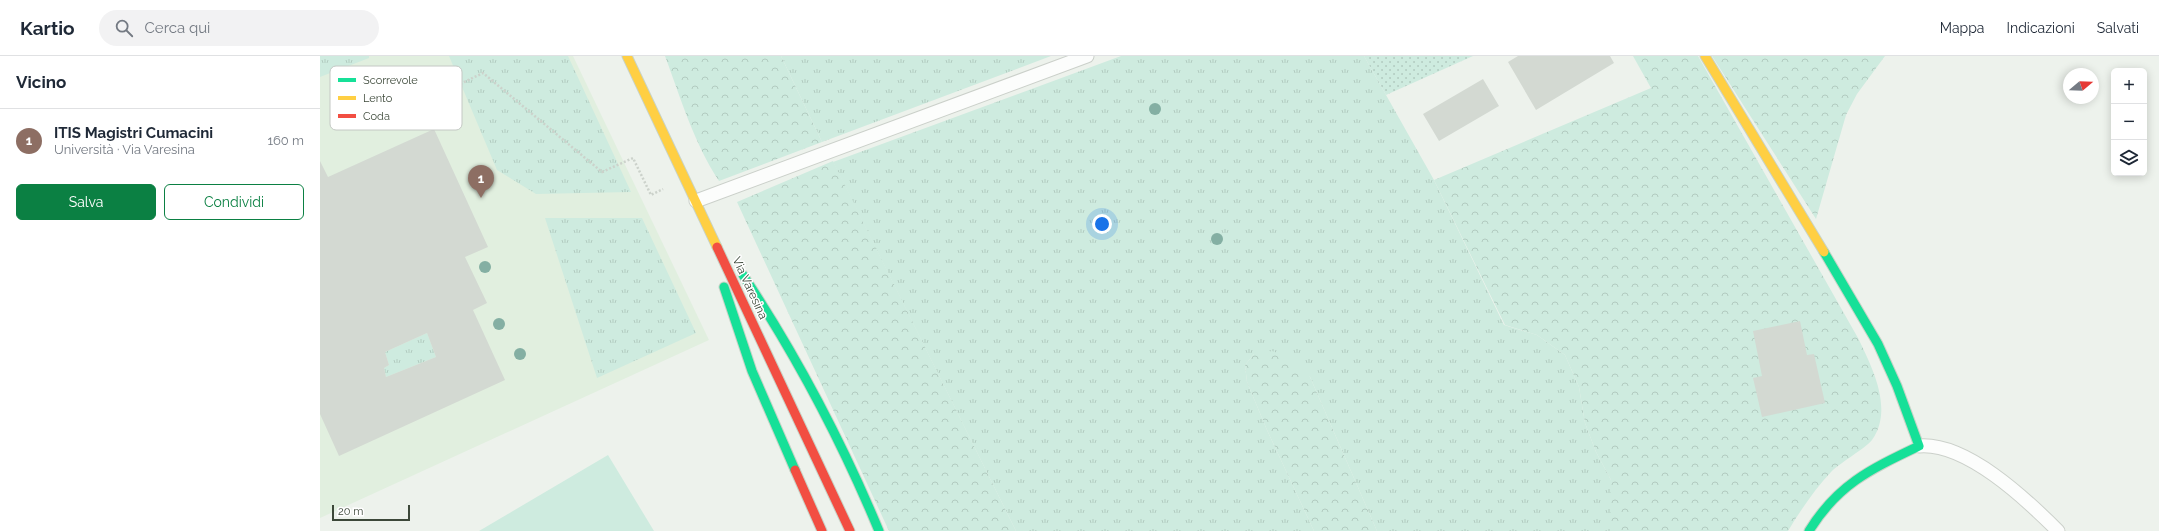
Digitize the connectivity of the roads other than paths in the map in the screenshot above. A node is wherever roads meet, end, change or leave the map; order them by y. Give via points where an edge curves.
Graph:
1 (627, 56) edge
2 (1087, 56) edge
3 (1705, 56) edge
4 (696, 201) junction
5 (704, 216) junction
6 (1919, 446) junction
7 (822, 531) edge
8 (850, 531) edge
9 (879, 531) edge
10 (1809, 531) edge
11 (2058, 531) edge

1 - 4 main road, Via Varesina
2 - 4 lane
3 - 6 main road via 1874,336 1902,394
4 - 5 main road, Via Varesina
5 - 7 main road via 752,371
5 - 8 main road, Via Varesina
5 - 9 main road via 779,329 852,471
6 - 10 main road via 1866,472 1843,487 1828,501
6 - 11 lane via 1930,445 1953,452 2000,478

